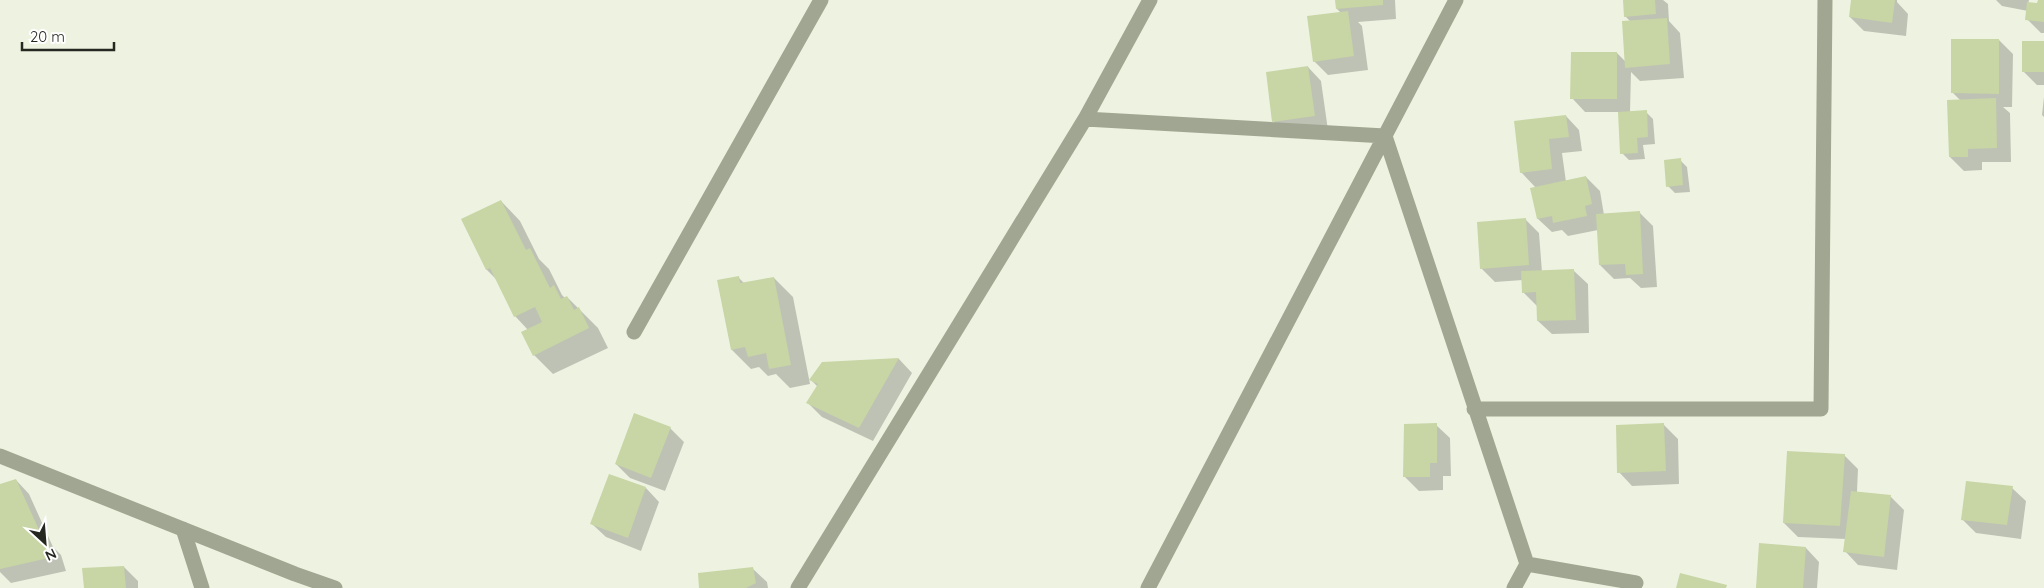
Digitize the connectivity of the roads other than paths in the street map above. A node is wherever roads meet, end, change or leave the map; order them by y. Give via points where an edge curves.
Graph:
1 (821, 0) edge
2 (1150, 0) edge
3 (1456, 0) edge
4 (1825, 0) edge
5 (1085, 119) junction
6 (1385, 136) junction
7 (634, 332) dead end
8 (1474, 409) junction
9 (0, 456) edge
10 (183, 529) junction
11 (1527, 564) junction
12 (1636, 583) dead end
13 (202, 588) edge
14 (335, 588) edge
15 (798, 588) edge
16 (1148, 588) edge
17 (1514, 588) edge

1 - 7 street
2 - 5 street
3 - 6 street
4 - 8 street via 1821,409
5 - 6 street
5 - 15 street
6 - 8 street
6 - 16 street
8 - 11 street
9 - 10 street
10 - 13 street
10 - 14 street
11 - 12 street
11 - 17 street

